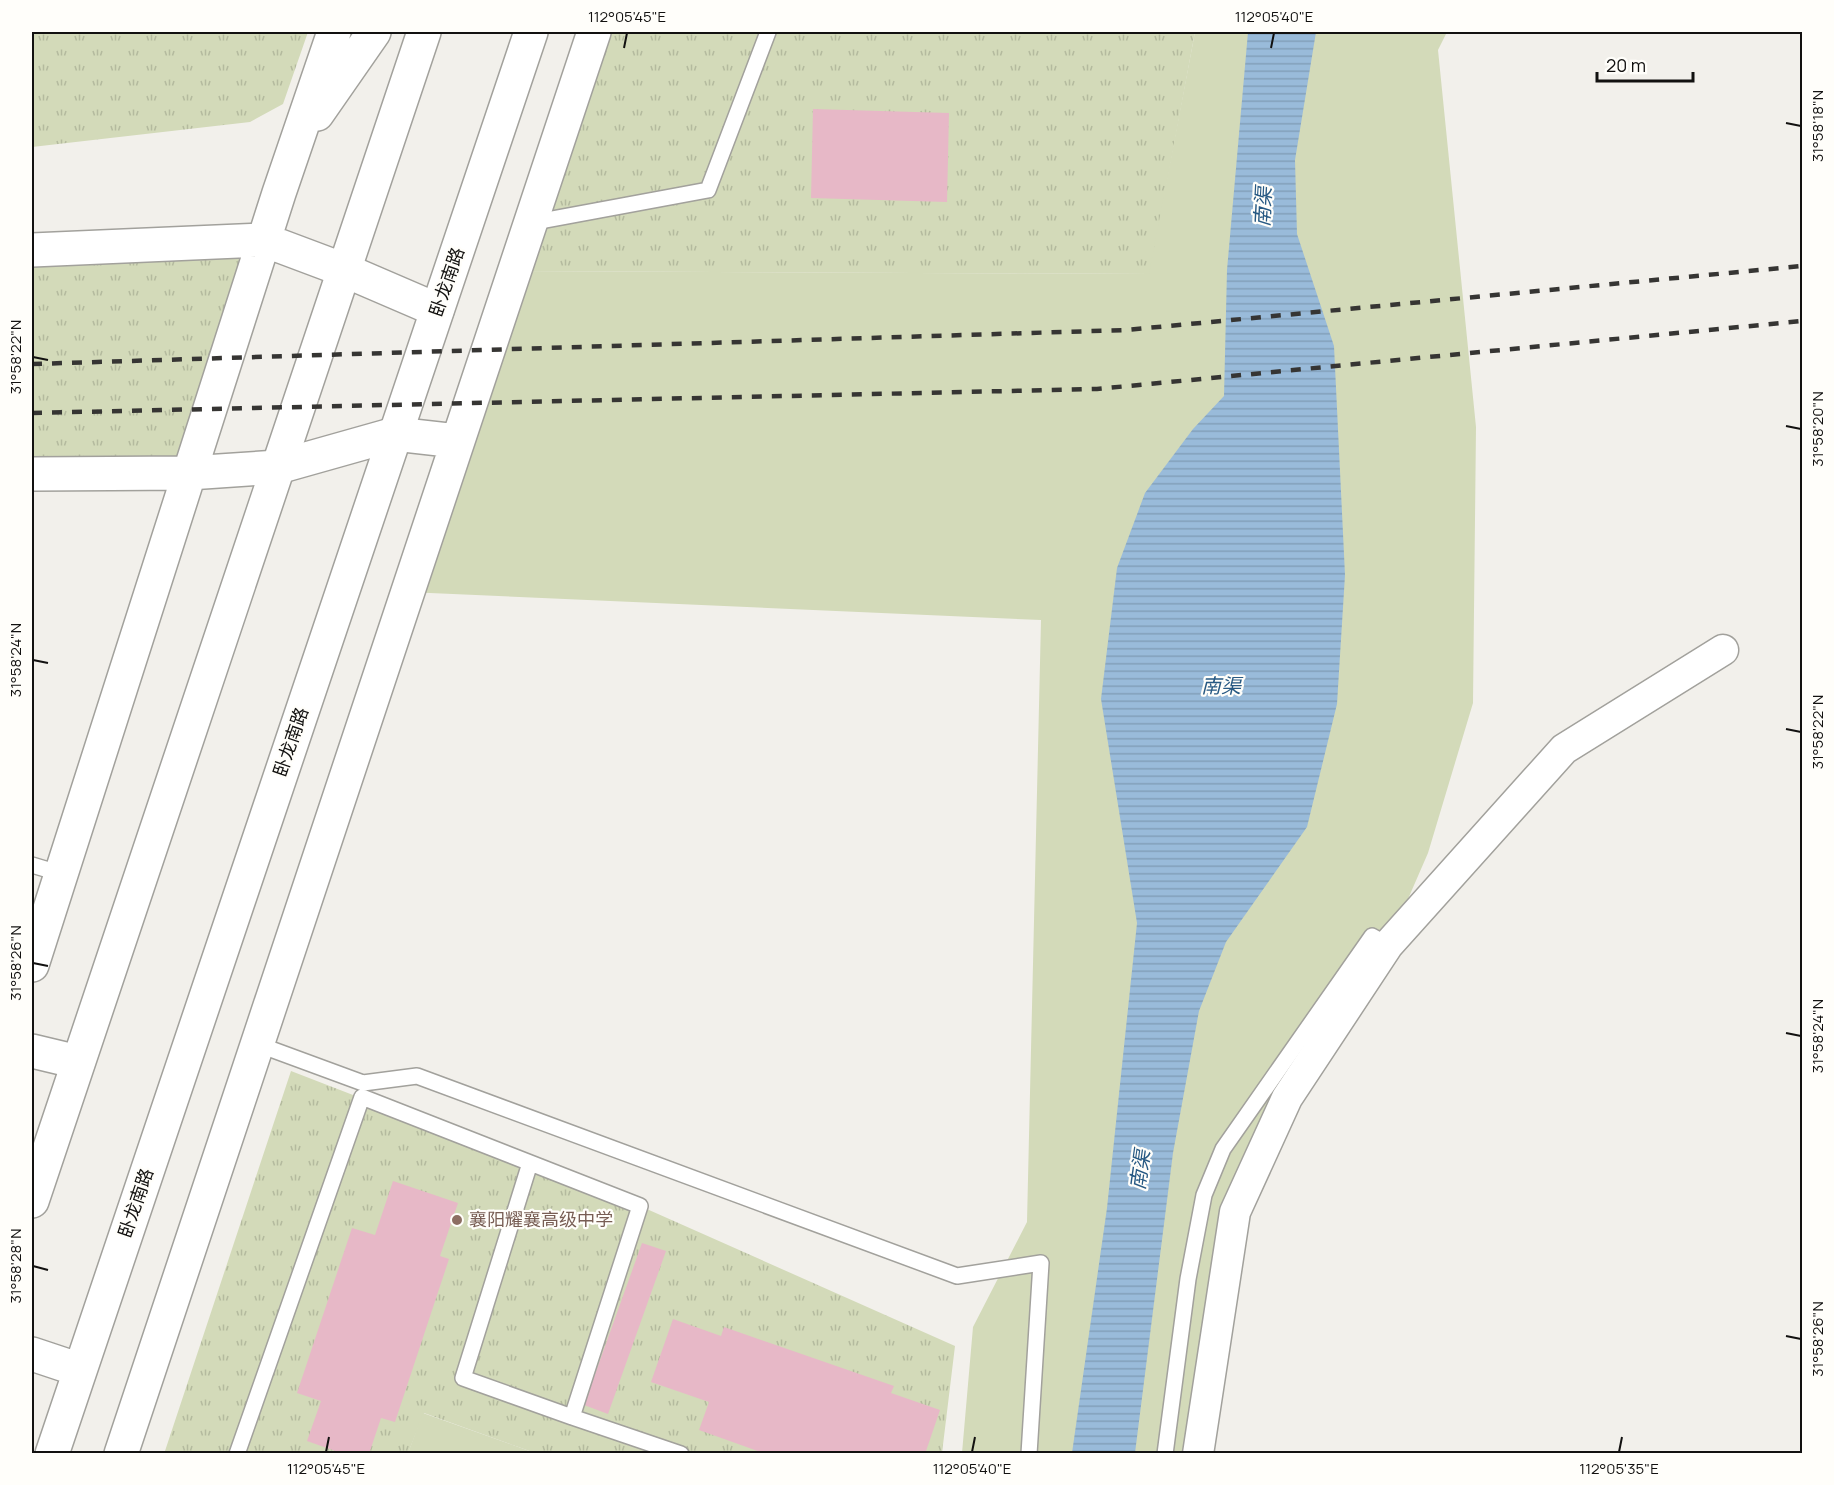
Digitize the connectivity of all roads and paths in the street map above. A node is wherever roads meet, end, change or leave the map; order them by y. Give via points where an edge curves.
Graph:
1 (334, 32) edge
2 (374, 32) edge
3 (424, 32) edge
4 (531, 32) edge
5 (594, 32) edge
6 (768, 32) edge
7 (293, 150) junction
8 (530, 223) junction
9 (264, 240) junction
10 (32, 250) edge
11 (344, 270) junction
12 (437, 310) junction
13 (395, 434) junction
14 (458, 441) junction
15 (278, 467) junction
16 (189, 473) junction
17 (32, 474) edge
18 (1723, 650) dead end
19 (47, 869) edge
20 (1388, 945) junction
21 (32, 964) edge
22 (257, 1044) junction
23 (32, 1051) edge
24 (78, 1062) junction
25 (362, 1090) junction
26 (530, 1163) junction
27 (32, 1201) edge
28 (32, 1354) edge
29 (80, 1370) junction
30 (572, 1417) junction
31 (52, 1454) edge
32 (121, 1454) edge
33 (237, 1454) edge
34 (681, 1454) edge
35 (1029, 1454) edge
36 (1165, 1454) edge
37 (1198, 1454) edge

1 - 7 main road
2 - 7 main road
3 - 11 main road
4 - 12 main road, 卧龙南路
5 - 8 main road
6 - 8 lane via 708,190
7 - 9 main road
8 - 14 main road
9 - 10 main road
9 - 11 main road
9 - 16 main road
11 - 12 main road
11 - 15 main road
12 - 13 main road, 卧龙南路
13 - 14 main road
13 - 15 main road
13 - 29 main road, 卧龙南路
14 - 22 main road
15 - 16 main road
15 - 24 main road
16 - 17 main road
16 - 19 main road
18 - 20 street via 1564,749
19 - 21 main road
20 - 36 lane via 1372,936 1223,1149 1204,1195 1190,1268
20 - 37 street via 1287,1098 1235,1212
22 - 25 lane
22 - 32 main road
23 - 24 main road
24 - 27 main road
25 - 26 lane
25 - 33 lane
25 - 35 lane via 417,1076 957,1276 1041,1263
26 - 30 lane via 640,1206
26 - 30 lane via 463,1378
28 - 29 main road
29 - 31 main road, 卧龙南路
30 - 34 lane

